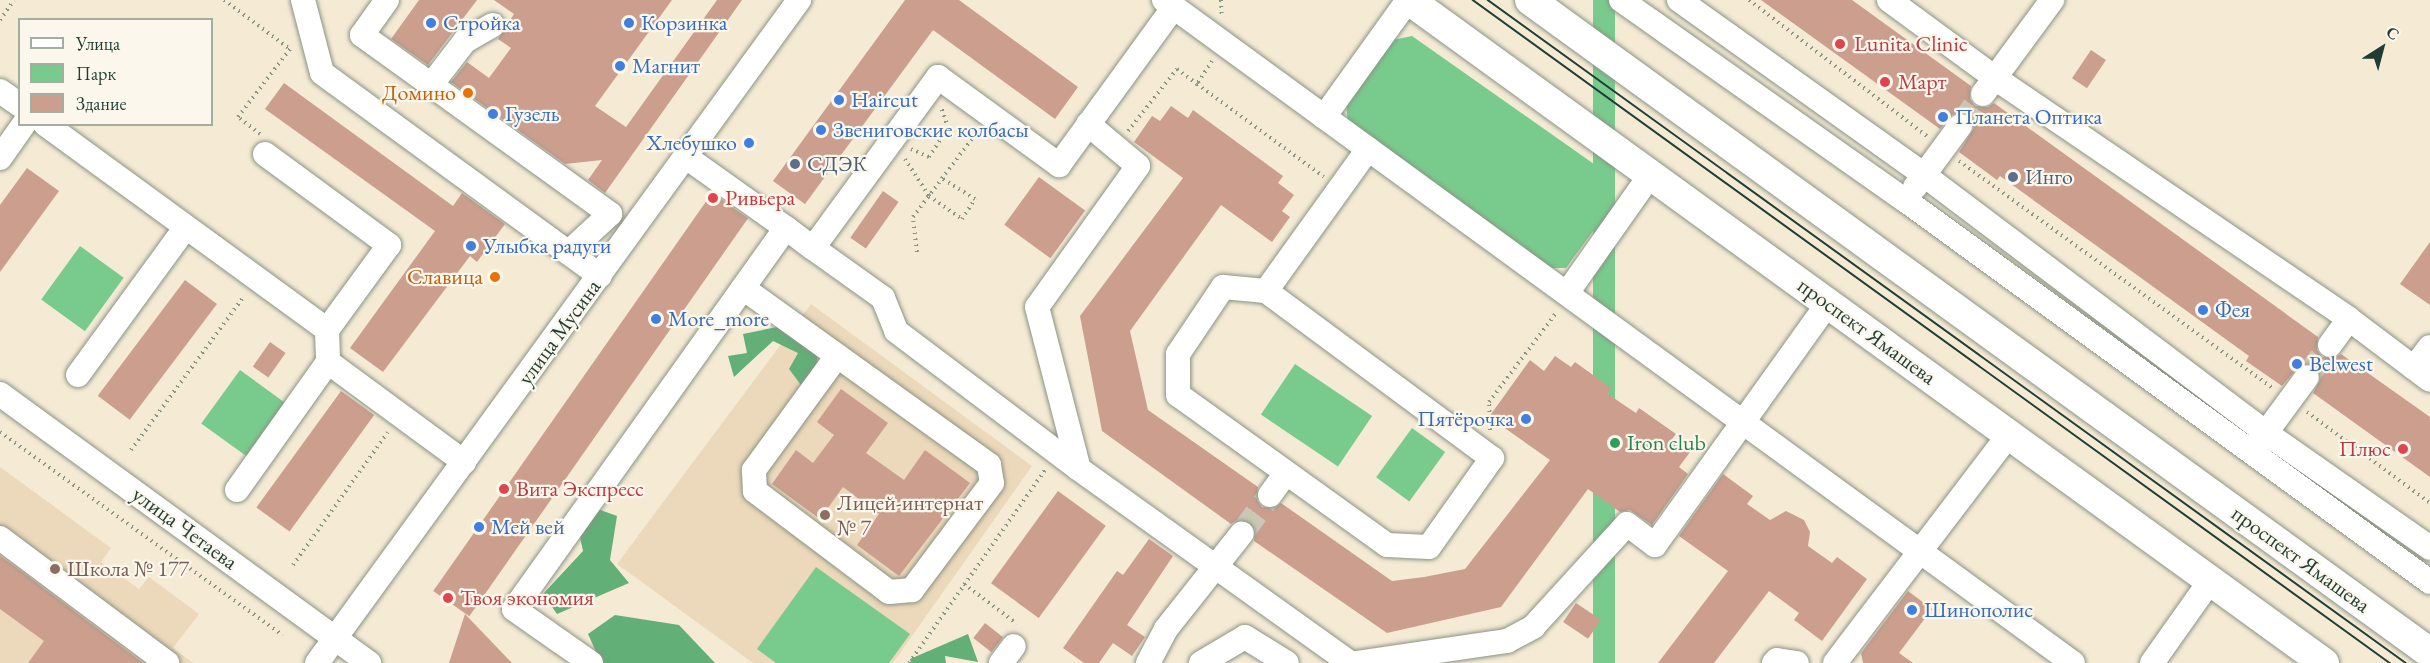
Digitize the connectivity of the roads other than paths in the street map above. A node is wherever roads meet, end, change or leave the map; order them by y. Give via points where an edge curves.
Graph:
1 (303, 0) edge
2 (387, 0) edge
3 (799, 0) edge
4 (1409, 0) edge
5 (1530, 0) edge
6 (1621, 0) edge
7 (1679, 0) edge
8 (1889, 0) edge
9 (2052, 0) edge
10 (1169, 4) edge
11 (1645, 7) edge
12 (1917, 8) edge
13 (493, 25) dead end
14 (431, 85) junction
15 (1989, 86) junction
16 (0, 91) edge
17 (18, 104) edge
18 (1324, 117) junction
19 (1088, 124) junction
20 (23, 126) edge
21 (48, 126) edge
22 (1960, 126) tunnel mouth
23 (1368, 149) junction
24 (265, 154) road end
25 (686, 157) junction
26 (0, 158) edge
27 (1652, 174) junction
28 (1924, 175) junction
29 (1905, 200) junction
30 (185, 228) junction
31 (786, 228) junction
32 (813, 248) junction
33 (568, 253) junction
34 (600, 276) junction
35 (743, 288) junction
36 (1266, 291) junction
37 (1568, 294) junction
38 (1828, 303) junction
39 (2349, 319) junction
40 (327, 330) junction
41 (2330, 345) tunnel mouth
42 (2430, 346) edge
43 (837, 356) junction
44 (328, 362) junction
45 (2422, 374) edge
46 (78, 375) dead end
47 (2307, 377) tunnel mouth
48 (0, 394) edge
49 (1744, 422) junction
50 (2010, 433) junction
51 (2266, 433) junction
52 (2252, 452) junction
53 (464, 462) junction
54 (1079, 469) junction
55 (1285, 474) junction
56 (237, 490) dead end
57 (1270, 495) tunnel mouth
58 (1242, 532) tunnel mouth
59 (0, 538) edge
60 (2430, 548) edge
61 (1922, 553) junction
62 (1216, 568) junction
63 (2210, 581) junction
64 (2430, 582) edge
65 (335, 638) junction
66 (2430, 652) edge
67 (1344, 661) edge
68 (167, 663) edge
69 (317, 663) edge
70 (369, 663) edge
71 (591, 663) edge
72 (1148, 663) edge
73 (1201, 663) edge
74 (1287, 663) edge
75 (1774, 663) edge
76 (1797, 663) edge
77 (1835, 663) edge
78 (2073, 663) edge
79 (2152, 663) edge
80 (2324, 663) edge

1 - 33 street via 322,73
2 - 14 street via 362,35
3 - 25 street, улица Мусина
4 - 18 street
4 - 27 main road, проспект Ямашева
5 - 66 main road, проспект Ямашева
6 - 11 street
7 - 28 street
8 - 12 street
9 - 15 street
10 - 18 street
10 - 19 street
11 - 29 street
12 - 15 street
13 - 14 street via 465,41
14 - 33 street via 610,214
15 - 39 street
16 - 17 street
18 - 23 street
19 - 32 street via 1059,165 938,77
19 - 54 street via 1118,144 1138,166 1036,307
20 - 26 street
21 - 30 street
22 - 28 street
23 - 36 street
23 - 37 street
24 - 40 street via 389,245
25 - 31 street
25 - 34 street, улица Мусина
27 - 37 street
27 - 38 main road, проспект Ямашева
28 - 29 street
28 - 51 street
29 - 52 street
30 - 40 street
30 - 46 street
31 - 32 street
31 - 35 street
32 - 54 street via 883,298 896,331
33 - 34 street
34 - 53 street, улица Мусина
35 - 43 street
35 - 71 street via 514,609
36 - 55 street via 1224,286 1178,354 1178,395
36 - 55 street via 1492,458 1429,547 1387,545
37 - 49 street
38 - 49 street
38 - 50 main road, проспект Ямашева
39 - 41 street
39 - 45 street
40 - 44 street
42 - 45 street
43 - 43 street via 989,465 992,483 912,590 890,592 755,491 754,470
44 - 53 street
44 - 56 street
47 - 51 street
48 - 65 street, улица Четаева
49 - 61 street
49 - 67 street via 1654,545 1627,524 1533,627 1507,641
50 - 61 street
50 - 63 main road, проспект Ямашева
51 - 52 street
51 - 60 street
52 - 64 street
53 - 65 street, улица Мусина
54 - 62 street
55 - 57 street
58 - 62 street
59 - 68 street
61 - 77 street
61 - 78 street
62 - 67 street
62 - 72 street via 1166,629
63 - 79 street
63 - 80 main road, проспект Ямашева
65 - 69 street, улица Мусина
65 - 70 street, улица Четаева
73 - 74 street via 1245,637
75 - 76 street

